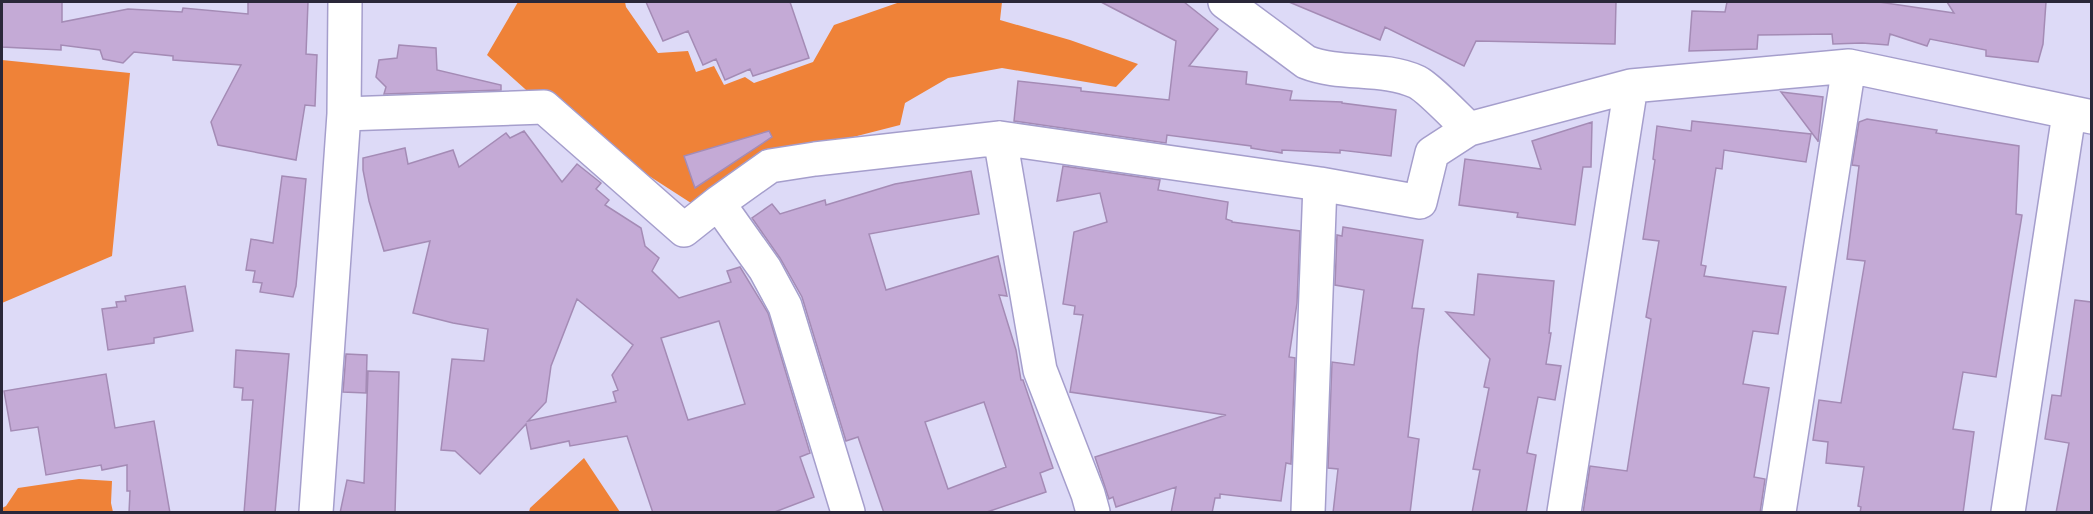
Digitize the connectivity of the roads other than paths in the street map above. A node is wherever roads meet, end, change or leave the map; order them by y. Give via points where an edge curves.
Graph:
1 (345, 2) edge
2 (1225, 2) edge
3 (1850, 66) junction
4 (1631, 86) junction
5 (344, 114) junction
6 (2080, 115) edge
7 (1469, 129) junction
8 (1000, 138) junction
9 (1320, 184) junction
10 (718, 203) junction
11 (316, 513) edge
12 (848, 513) edge
13 (1094, 513) edge
14 (1308, 513) edge
15 (1564, 513) edge
16 (1779, 513) edge
17 (2007, 513) edge

1 - 5 street
2 - 7 street via 1306,62 1321,68 1397,75 1419,82
3 - 4 street
3 - 6 street
3 - 16 street
4 - 7 street
4 - 15 street
5 - 10 street via 544,107 684,230
5 - 11 street
6 - 17 street
7 - 9 street via 1432,153 1420,202
8 - 9 street
8 - 10 street via 770,166
8 - 13 street via 1040,370
9 - 14 street
10 - 12 street via 765,269 785,306

